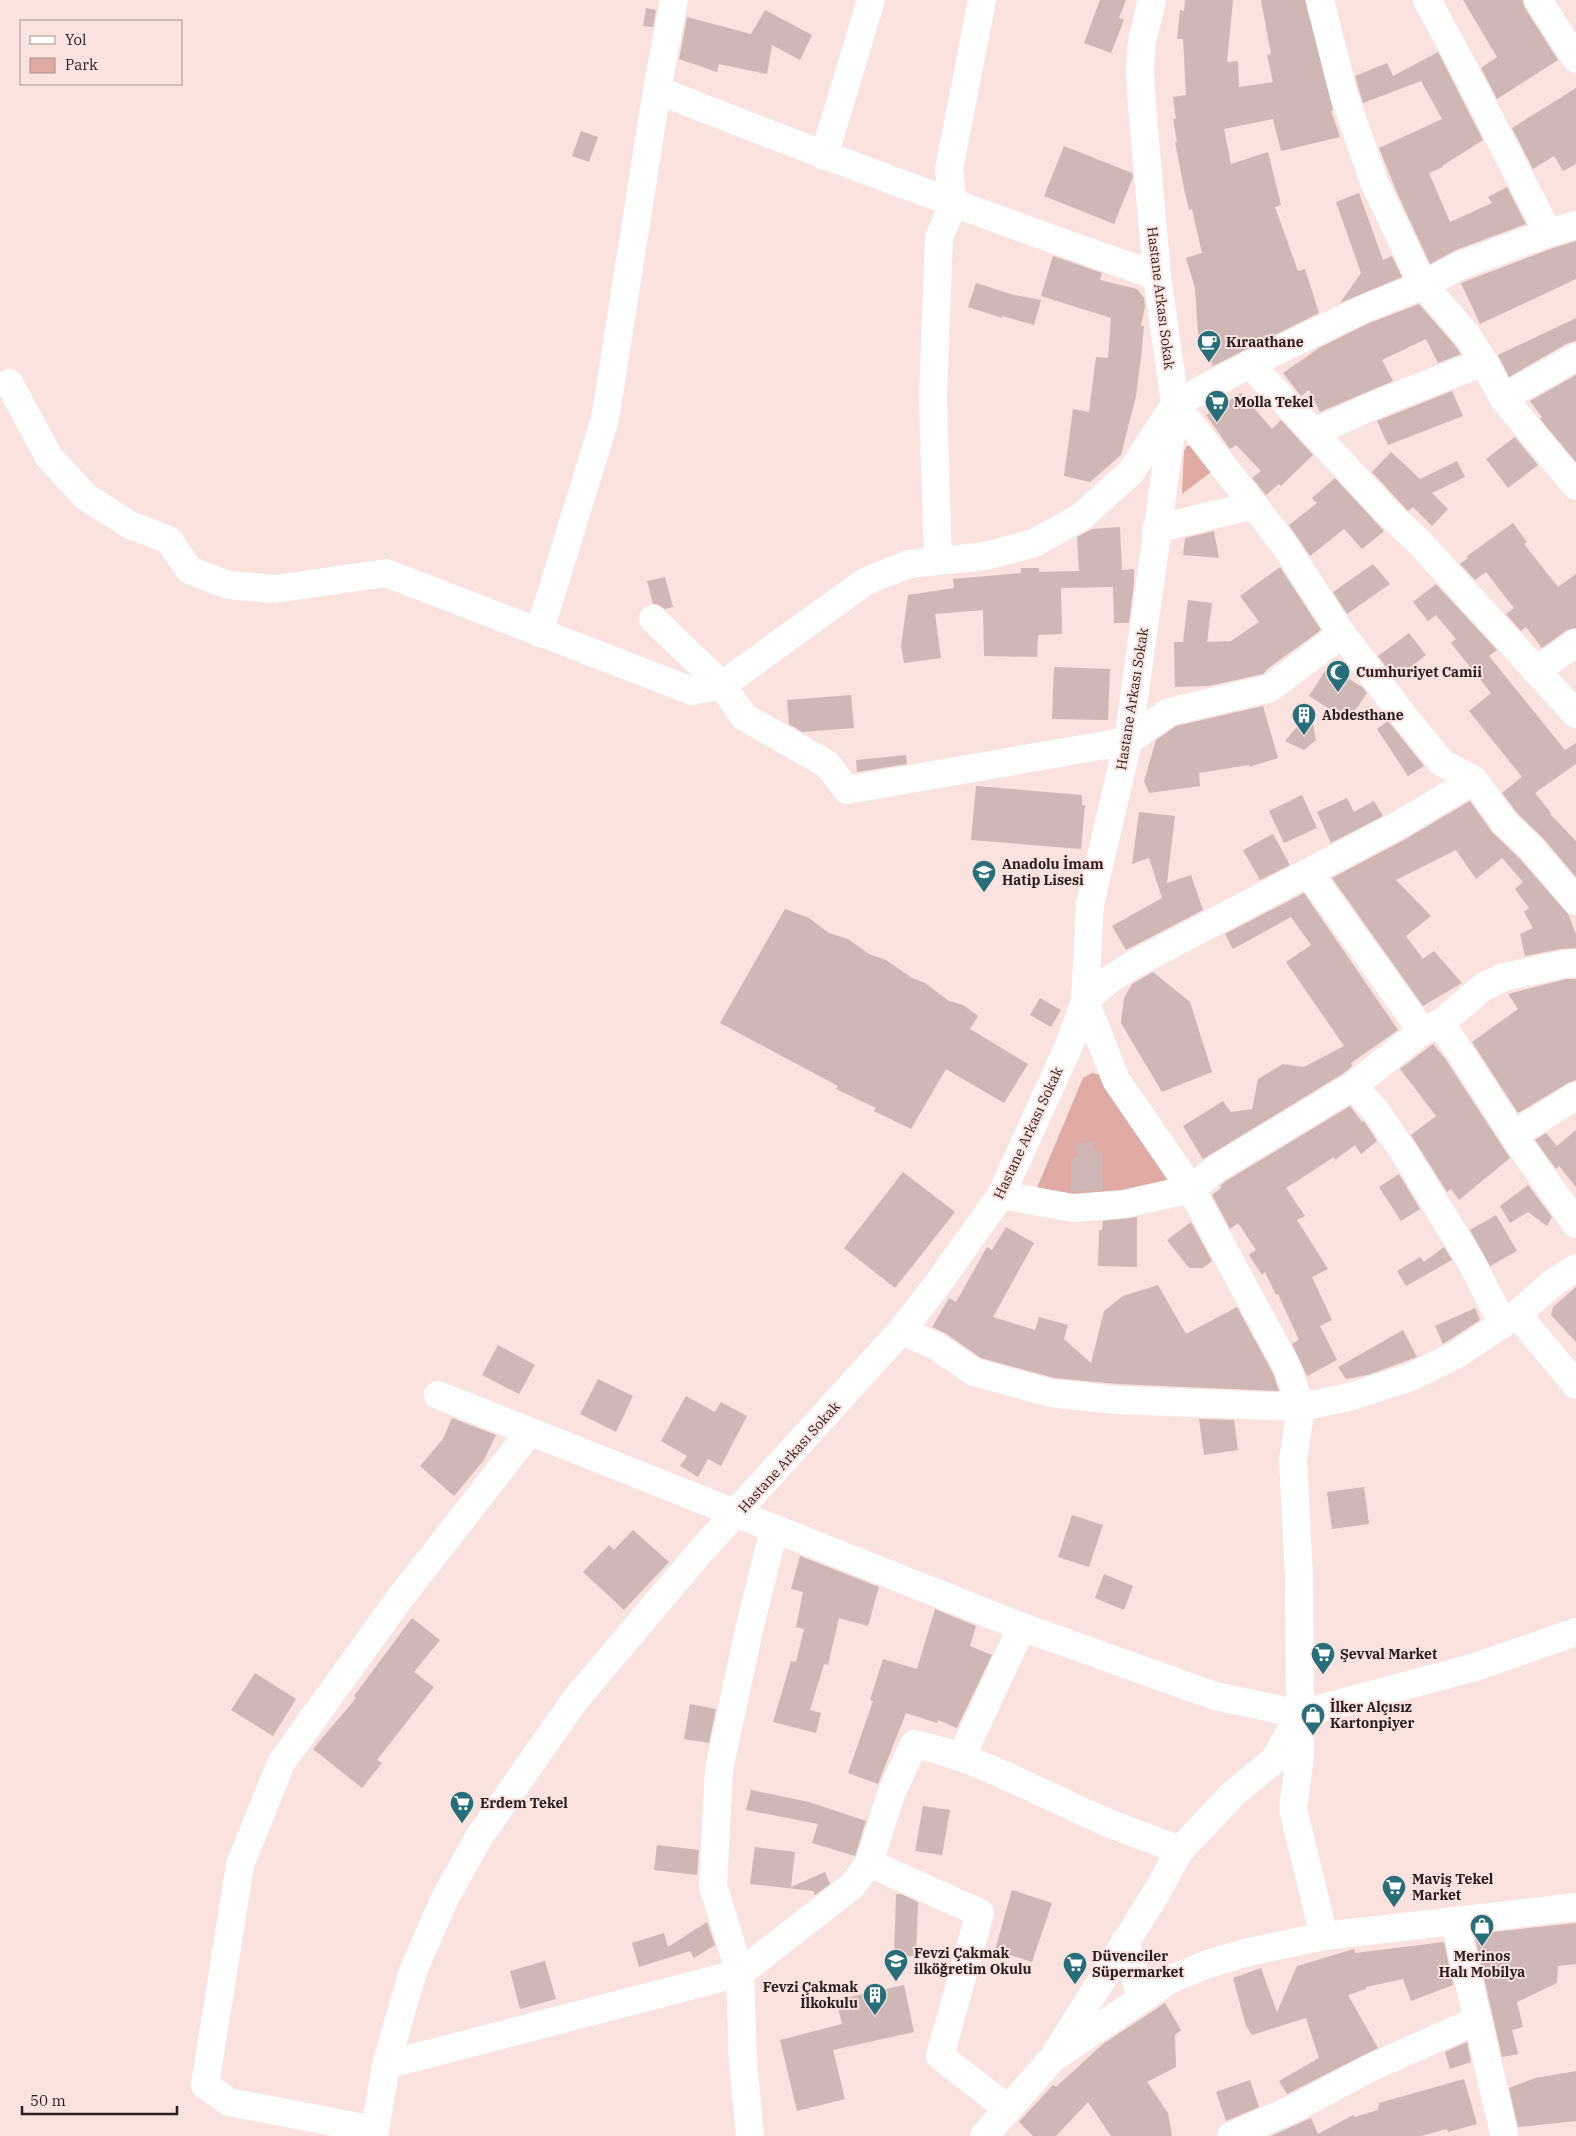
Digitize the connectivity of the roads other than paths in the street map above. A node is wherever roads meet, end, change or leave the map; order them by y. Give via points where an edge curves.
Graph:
1 (674, 0) edge
2 (871, 0) edge
3 (982, 0) edge
4 (1152, 0) edge
5 (1320, 0) edge
6 (1427, 0) edge
7 (1538, 0) edge
8 (1576, 59) edge
9 (657, 90) junction
10 (824, 156) junction
11 (953, 204) junction
12 (1576, 225) edge
13 (1548, 233) junction
14 (1157, 276) junction
15 (1423, 285) junction
16 (1576, 357) edge
17 (1484, 362) junction
18 (1250, 364) junction
19 (9, 383) dead end
20 (1503, 398) junction
21 (1175, 404) junction
22 (1314, 432) junction
23 (1576, 486) edge
24 (1254, 505) junction
25 (1156, 529) junction
26 (938, 561) junction
27 (653, 619) dead end
28 (539, 633) junction
29 (1342, 634) junction
30 (1576, 643) edge
31 (1536, 671) junction
32 (722, 685) junction
33 (1576, 714) edge
34 (1128, 741) junction
35 (1474, 780) junction
36 (1308, 872) junction
37 (1576, 901) edge
38 (1576, 964) edge
39 (1084, 1001) junction
40 (1432, 1027) junction
41 (1353, 1086) junction
42 (1576, 1096) edge
43 (1513, 1135) junction
44 (1191, 1189) junction
45 (1000, 1195) junction
46 (1576, 1224) edge
47 (1576, 1268) edge
48 (1510, 1319) junction
49 (901, 1331) junction
50 (1567, 1358) edge
51 (1576, 1385) edge
52 (438, 1395) dead end
53 (1302, 1407) junction
54 (529, 1433) junction
55 (738, 1514) junction
56 (774, 1529) junction
57 (1022, 1627) junction
58 (1576, 1632) edge
59 (1300, 1714) junction
60 (961, 1757) junction
61 (1180, 1850) junction
62 (869, 1863) junction
63 (1576, 1907) edge
64 (1455, 1922) junction
65 (1324, 1936) junction
66 (1125, 1941) junction
67 (740, 1974) junction
68 (1141, 1999) junction
69 (1478, 2020) junction
70 (1052, 2059) junction
71 (386, 2065) junction
72 (1008, 2109) junction
73 (374, 2133) edge
74 (1508, 2135) edge
75 (750, 2136) edge
76 (984, 2136) edge
77 (1231, 2136) edge

1 - 9 street
2 - 10 street
3 - 11 street via 950,169
4 - 14 street, Hastane Arkası Sokak via 1142,41 1140,71
5 - 15 street via 1344,95 1374,182
6 - 13 street
7 - 8 street
9 - 10 street
9 - 28 street via 604,419
10 - 11 street
11 - 14 street
11 - 26 street via 939,237 933,398
12 - 13 street
13 - 15 street via 1461,265
14 - 21 street, Hastane Arkası Sokak
15 - 17 street via 1466,334
15 - 18 street via 1361,310
16 - 20 street
17 - 20 street
17 - 22 street
18 - 21 street
18 - 22 street
19 - 28 street via 49,457 86,497 130,525 169,540 188,570 228,585 275,589 386,573
20 - 23 street
21 - 24 street
21 - 25 street, Hastane Arkası Sokak
21 - 26 street via 1131,472 1081,517 1034,543 986,556
22 - 31 street
24 - 25 street
24 - 29 street via 1283,543
25 - 34 street, Hastane Arkası Sokak
26 - 32 street via 909,564 866,581
27 - 32 street
28 - 32 street via 692,691
29 - 34 street via 1270,688 1169,712
29 - 35 street via 1442,763
30 - 31 street
31 - 33 street
32 - 34 street via 744,717 827,764 847,790
34 - 39 street, Hastane Arkası Sokak via 1090,904
35 - 36 street via 1397,826
35 - 37 street via 1505,824 1531,848
36 - 39 street via 1134,964
36 - 40 street
38 - 40 street via 1504,977 1483,987
39 - 44 street via 1116,1080
39 - 45 street, Hastane Arkası Sokak via 1070,1043
40 - 41 street
40 - 43 street
41 - 44 street via 1217,1168
41 - 48 street via 1376,1111 1407,1156
42 - 43 street
43 - 46 street
44 - 45 street via 1124,1204 1073,1208
44 - 53 street via 1287,1367
45 - 49 street, Hastane Arkası Sokak
47 - 48 street
48 - 50 street
48 - 53 street via 1456,1355 1412,1377 1349,1397
49 - 53 street via 936,1346 974,1372 1052,1393 1118,1400
49 - 55 street, Hastane Arkası Sokak
50 - 51 street
52 - 54 street
53 - 59 street via 1292,1460 1299,1578
54 - 55 street
54 - 73 street via 400,1598 282,1763 240,1865 205,2085 228,2102
55 - 56 street
55 - 71 street, Hastane Arkası Sokak via 700,1552 575,1700 479,1837 446,1898 413,1971
56 - 57 street
56 - 67 street via 719,1769 713,1886
57 - 59 street via 1215,1696
57 - 60 street
58 - 59 street via 1475,1667
59 - 61 street via 1274,1760 1234,1793
59 - 65 street via 1300,1755 1293,1809
60 - 61 street via 1102,1820
60 - 62 street via 914,1744 891,1794
61 - 66 street via 1156,1895
62 - 67 street via 852,1886
62 - 72 street via 980,1914 940,2056
63 - 64 street
64 - 65 street
64 - 69 street
65 - 68 street via 1208,1964 1171,1979
66 - 68 street
66 - 70 street
67 - 71 street
67 - 75 street
68 - 70 street
69 - 74 street
69 - 77 street
70 - 72 street
71 - 73 street, Hastane Arkası Sokak
72 - 76 street

